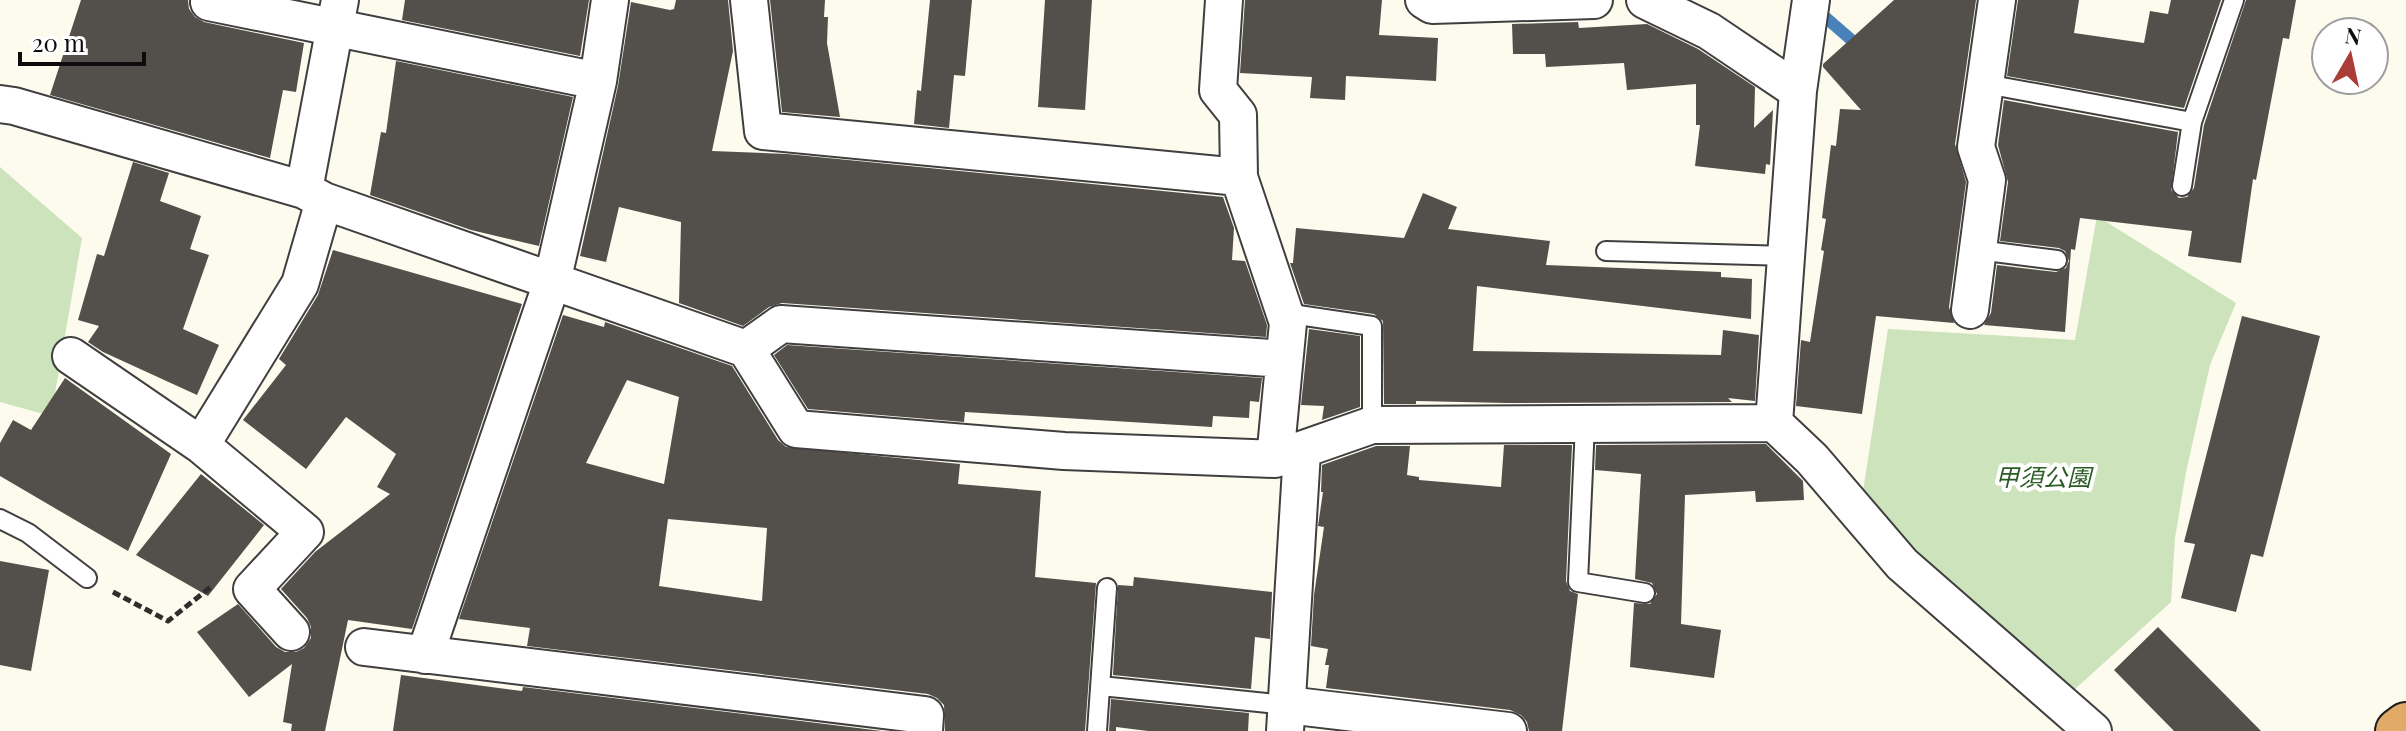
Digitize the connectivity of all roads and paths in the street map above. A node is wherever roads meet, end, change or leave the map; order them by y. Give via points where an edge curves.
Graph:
1 (610, 0) edge
2 (749, 0) edge
3 (1224, 0) edge
4 (1424, 0) edge
5 (1594, 0) edge
6 (1645, 0) edge
7 (1997, 0) edge
8 (2234, 0) edge
9 (209, 2) dead end
10 (337, 13) edge
11 (1808, 18) edge
12 (598, 81) junction
13 (1798, 91) junction
14 (1984, 92) junction
15 (0, 104) edge
16 (2192, 122) junction
17 (1239, 177) junction
18 (2182, 186) dead end
19 (314, 196) junction
20 (1978, 250) junction
21 (1606, 251) dead end
22 (1786, 256) junction
23 (2057, 260) dead end
24 (552, 282) junction
25 (1970, 310) dead end
26 (1285, 313) junction
27 (746, 349) junction
28 (71, 356) dead end
29 (1284, 359) junction
30 (1774, 423) junction
31 (1585, 424) junction
32 (1372, 425) junction
33 (201, 445) junction
34 (1288, 456) junction
35 (0, 519) edge
36 (87, 578) joint
37 (1107, 588) dead end
38 (252, 589) junction
39 (1645, 593) dead end
40 (291, 632) dead end
41 (364, 647) dead end
42 (425, 655) junction
43 (1101, 686) junction
44 (1286, 718) edge
45 (2406, 725) edge
46 (924, 731) edge
47 (1097, 731) edge
48 (1508, 731) edge
49 (2093, 731) edge
50 (2398, 731) edge

1 - 12 street
2 - 17 street via 763,131
3 - 17 street via 1218,90 1238,115
4 - 5 street via 1432,5
6 - 13 street via 1709,31
7 - 14 street
8 - 16 lane
9 - 10 street
10 - 12 street
10 - 19 street
11 - 13 street
12 - 24 street
13 - 22 street
14 - 16 lane
14 - 20 street via 1976,147 1987,180
15 - 19 street
16 - 18 lane
17 - 26 street
19 - 24 street
19 - 33 street via 300,284
20 - 23 lane
20 - 25 street
21 - 22 lane
22 - 30 street
24 - 27 street
24 - 42 street
26 - 29 street
26 - 32 lane via 1372,326
27 - 29 street via 781,324
27 - 34 street via 796,429 1064,451
28 - 33 street
29 - 34 street
30 - 31 street
30 - 49 street via 1902,564
31 - 32 street
31 - 39 lane via 1578,582
32 - 34 street
33 - 38 street via 305,532
34 - 44 street
35 - 36 lane via 28,533
36 - 38 path via 168,621 229,573
37 - 43 lane
38 - 40 street
41 - 42 street
42 - 46 street via 925,715
43 - 44 lane
43 - 47 lane
44 - 48 street
45 - 50 highway

